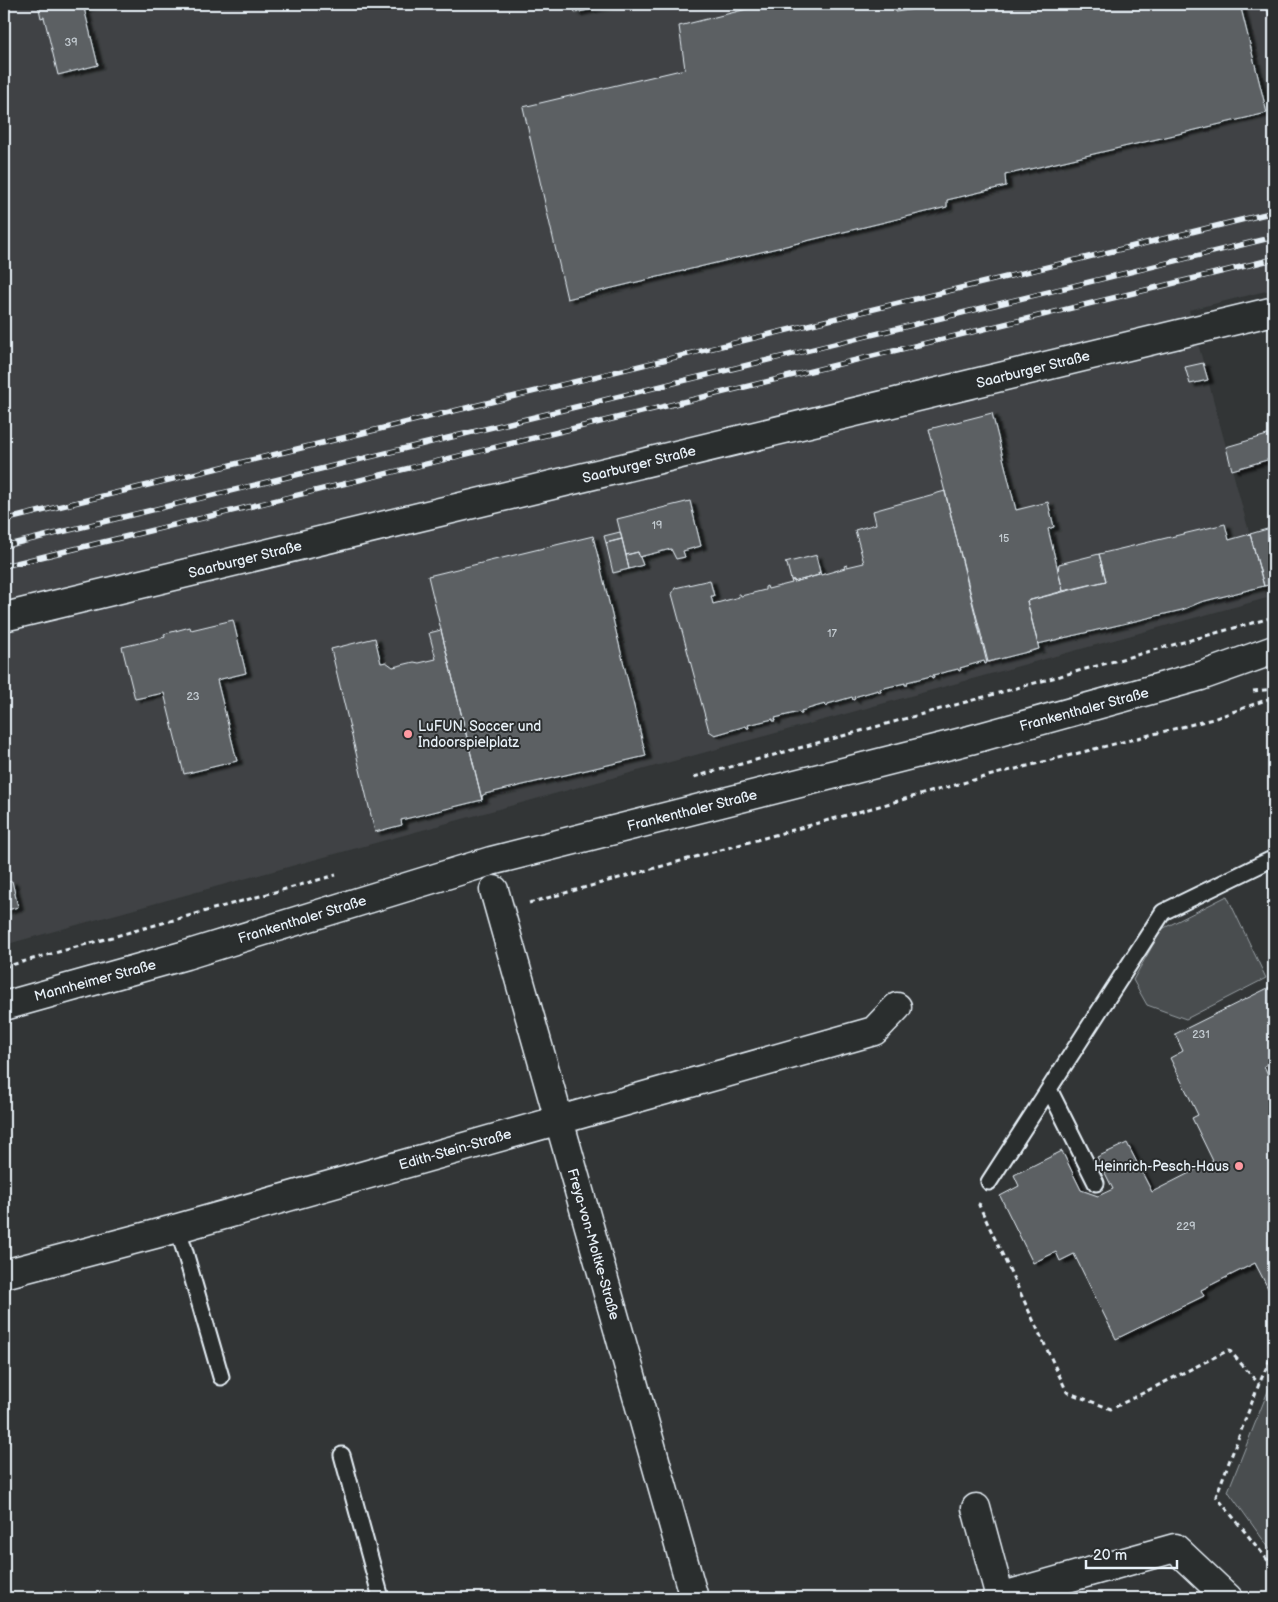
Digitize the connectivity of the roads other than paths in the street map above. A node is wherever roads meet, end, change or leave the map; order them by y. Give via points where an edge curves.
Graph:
1 (1274, 311) edge
2 (4, 617) edge
3 (1274, 650) edge
4 (1274, 663) edge
5 (1201, 676) junction
6 (1274, 858) edge
7 (494, 890) road end
8 (186, 955) joint
9 (4, 1006) edge
10 (896, 1007) dead end
11 (1049, 1089) junction
12 (559, 1119) junction
13 (989, 1182) road end
14 (1096, 1183) dead end
15 (178, 1228) junction
16 (4, 1274) edge
17 (221, 1377) dead end
18 (342, 1455) dead end
19 (976, 1508) dead end
20 (381, 1598) edge
21 (694, 1598) edge
22 (998, 1598) edge
23 (1228, 1598) edge

1 - 2 street, Saarburger Straße
3 - 5 street, Frankenthaler Straße
4 - 5 street, Frankenthaler Straße
5 - 8 street, Frankenthaler Straße via 970,740 491,861
6 - 11 lane via 1163,912
7 - 12 street, Freya-von-Moltke-Straße
8 - 9 street, Mannheimer Straße
10 - 12 street, Edith-Stein-Straße via 874,1031
11 - 13 lane
11 - 14 lane
12 - 15 street, Edith-Stein-Straße
12 - 21 street, Freya-von-Moltke-Straße
15 - 16 street, Edith-Stein-Straße
15 - 17 lane
18 - 20 lane
19 - 22 street
22 - 23 street via 1175,1548

